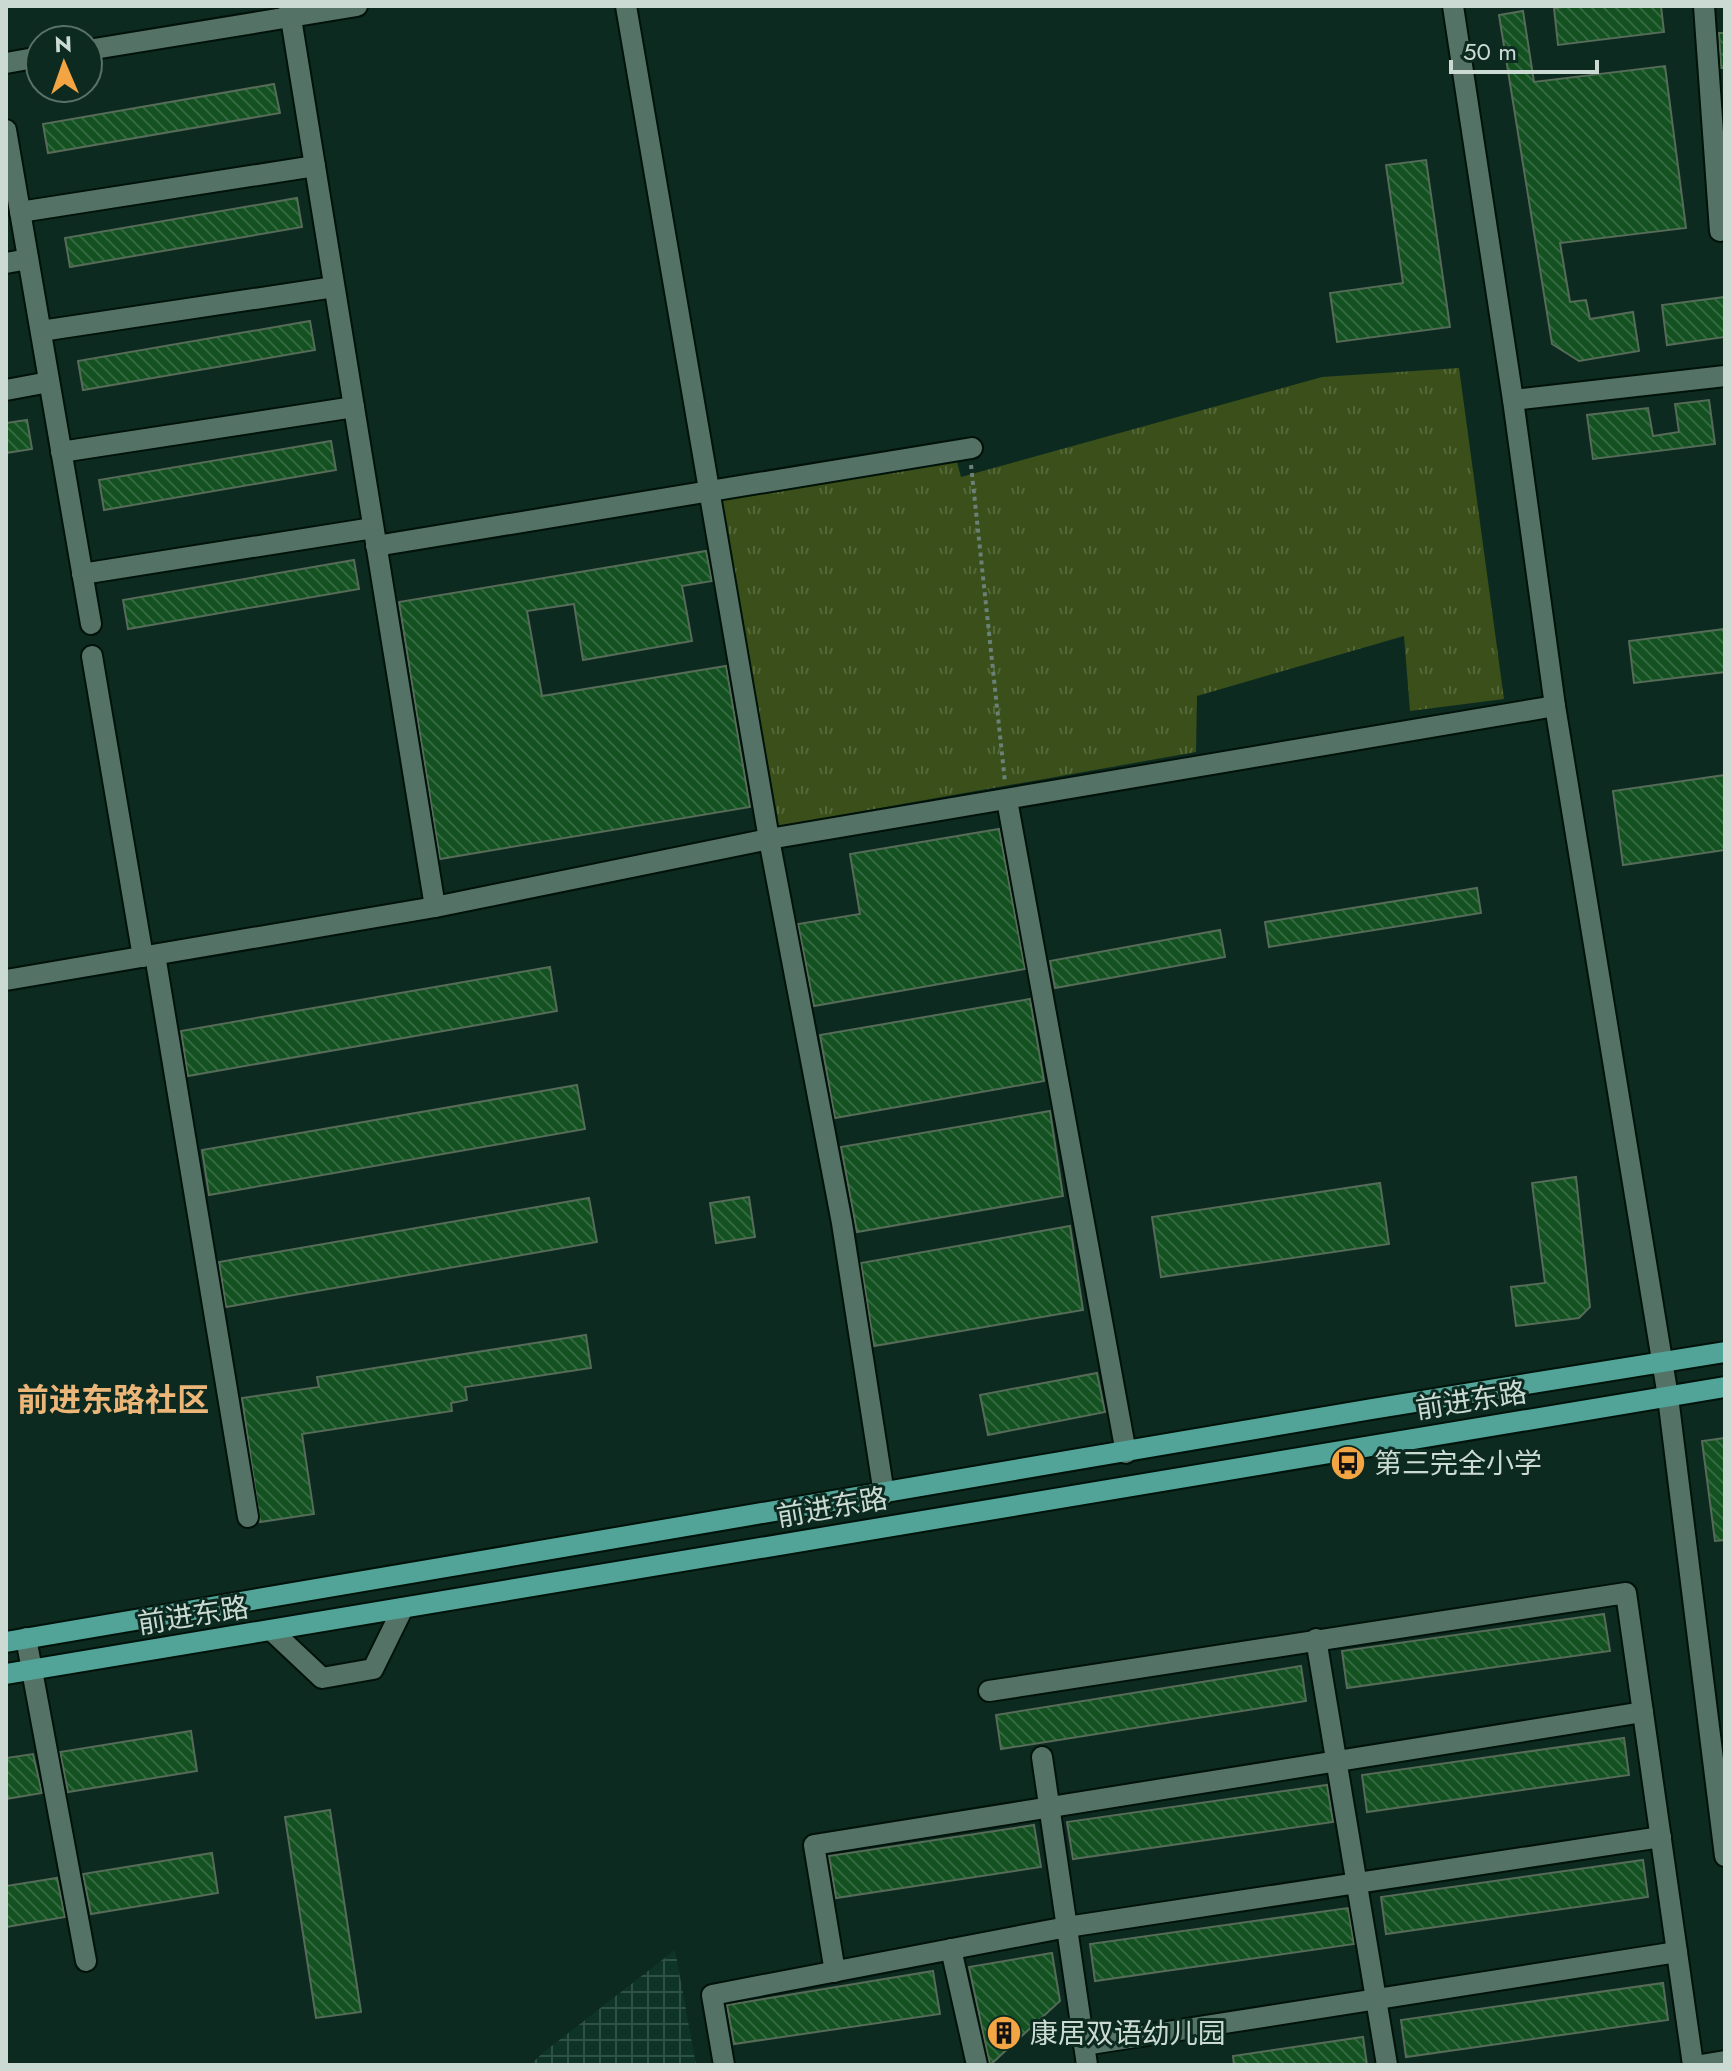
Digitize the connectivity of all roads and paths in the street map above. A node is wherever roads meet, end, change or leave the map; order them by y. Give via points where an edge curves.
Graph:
1 (357, 6) edge
2 (626, 6) edge
3 (1453, 6) edge
4 (1704, 6) edge
5 (290, 11) edge
6 (104, 47) edge
7 (1717, 82) edge
8 (6, 130) edge
9 (315, 166) junction
10 (20, 212) junction
11 (1720, 231) dead end
12 (28, 259) junction
13 (6, 263) edge
14 (334, 287) junction
15 (41, 331) junction
16 (1725, 376) edge
17 (49, 382) junction
18 (6, 390) edge
19 (1513, 400) junction
20 (354, 407) junction
21 (972, 448) joint
22 (61, 452) junction
23 (709, 491) junction
24 (375, 537) junction
25 (82, 574) junction
26 (91, 624) dead end
27 (92, 656) dead end
28 (1555, 706) junction
29 (1007, 800) junction
30 (769, 839) junction
31 (435, 907) junction
32 (149, 956) junction
33 (6, 980) edge
34 (1725, 1352) edge
35 (1660, 1363) junction
36 (1725, 1387) edge
37 (1668, 1397) junction
38 (1126, 1453) junction
39 (884, 1494) junction
40 (248, 1517) dead end
41 (403, 1608) junction
42 (271, 1630) junction
43 (1316, 1639) junction
44 (16, 1640) edge
45 (32, 1669) junction
46 (6, 1674) edge
47 (989, 1691) dead end
48 (1643, 1712) junction
49 (1042, 1757) dead end
50 (1336, 1761) junction
51 (1049, 1807) junction
52 (1661, 1837) junction
53 (1725, 1856) edge
54 (1357, 1883) junction
55 (1067, 1927) junction
56 (951, 1949) junction
57 (1677, 1952) junction
58 (86, 1961) dead end
59 (835, 1972) junction
60 (1376, 1999) junction
61 (1085, 2055) edge
62 (1725, 2061) edge
63 (724, 2065) edge
64 (977, 2065) edge
65 (1387, 2065) edge
66 (1693, 2065) edge
67 (1701, 2065) edge

1 - 5 street
2 - 23 street
3 - 19 street
4 - 7 street
5 - 6 street
5 - 9 street
7 - 11 street
8 - 10 street
9 - 10 street
9 - 14 street
10 - 12 street
12 - 13 street
12 - 15 street
14 - 15 street
14 - 20 street
15 - 17 street
16 - 19 street
17 - 18 street
17 - 22 street
19 - 28 street
20 - 22 street
20 - 24 street
21 - 23 street
21 - 29 path
22 - 25 street
23 - 24 street
23 - 30 street
24 - 25 street
24 - 31 street
25 - 26 street
27 - 32 street
28 - 29 street
28 - 35 street
29 - 30 street
29 - 38 street
30 - 31 street
30 - 39 street via 842,1223
31 - 32 street
32 - 33 street
32 - 40 street
34 - 35 main road, 前进东路
35 - 37 street
35 - 38 main road, 前进东路
36 - 37 main road, 前进东路
37 - 41 main road, 前进东路
37 - 53 street
38 - 39 main road, 前进东路
39 - 44 main road, 前进东路
41 - 42 main road, 前进东路
41 - 42 street via 373,1669 322,1678
42 - 45 main road, 前进东路
43 - 47 street
43 - 48 street via 1626,1593
43 - 50 street
44 - 45 street
45 - 46 main road, 前进东路
45 - 58 street
48 - 50 street
48 - 52 street
49 - 51 street
50 - 51 street
50 - 54 street
51 - 55 street
51 - 59 street via 814,1845
52 - 54 street
52 - 57 street
54 - 55 street
54 - 60 street
55 - 56 street
55 - 61 street
56 - 59 street
56 - 64 street
57 - 60 street
57 - 66 street
59 - 63 street via 712,1995
60 - 61 street
60 - 65 street
62 - 67 street

